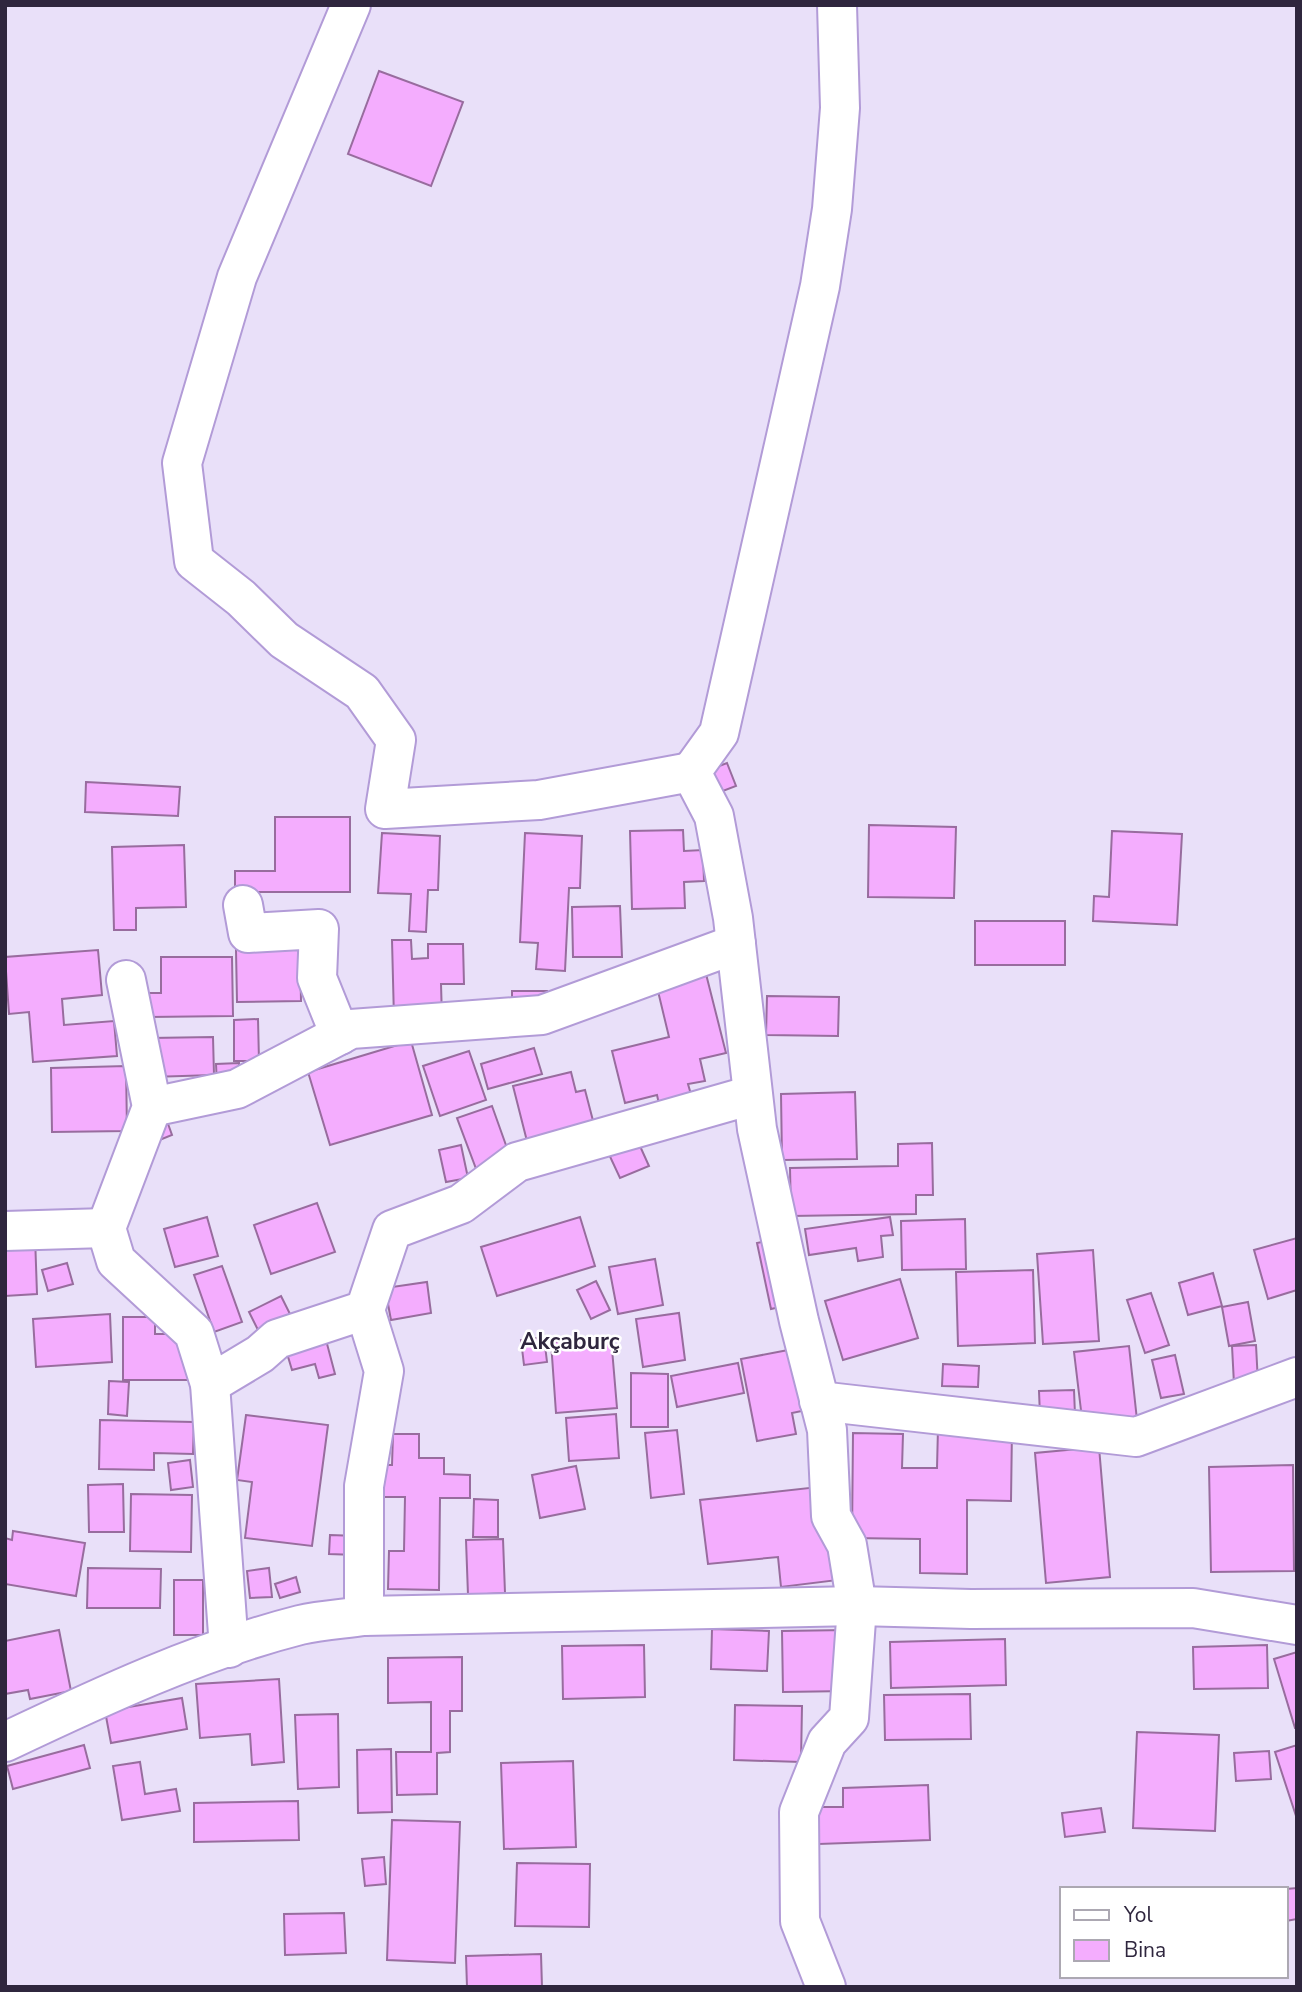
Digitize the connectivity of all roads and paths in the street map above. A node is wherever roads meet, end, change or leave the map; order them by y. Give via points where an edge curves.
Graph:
1 (351, 5) edge
2 (837, 5) edge
3 (691, 772) junction
4 (243, 905) dead end
5 (736, 944) junction
6 (126, 980) dead end
7 (340, 1035) junction
8 (752, 1095) junction
9 (152, 1107) junction
10 (106, 1228) junction
11 (5, 1231) edge
12 (365, 1310) junction
13 (1297, 1377) edge
14 (210, 1384) junction
15 (820, 1401) junction
16 (857, 1606) junction
17 (364, 1616) junction
18 (1297, 1625) edge
19 (229, 1648) junction
20 (5, 1742) edge
21 (826, 1987) edge

1 - 3 street via 237,277 182,463 194,561 284,640 362,692 396,740 386,809 539,800
2 - 3 street via 840,108 820,286 719,733
3 - 5 street via 714,816
4 - 7 street via 248,933 319,929 317,978
5 - 7 street via 542,1015 351,1030
5 - 8 street
6 - 9 street
7 - 9 street via 237,1089
8 - 12 street via 517,1162 461,1204 393,1230
8 - 15 street
9 - 10 street
10 - 11 street
10 - 14 street via 116,1261 194,1333
12 - 14 street via 277,1339
12 - 17 street via 384,1371 364,1486
13 - 15 street via 1136,1437
14 - 19 street
15 - 16 street via 827,1430 831,1516 847,1545
16 - 17 street
16 - 18 street via 1193,1608
16 - 21 street via 849,1718 827,1742 799,1812 800,1922
17 - 19 street via 302,1625
19 - 20 street via 101,1696

